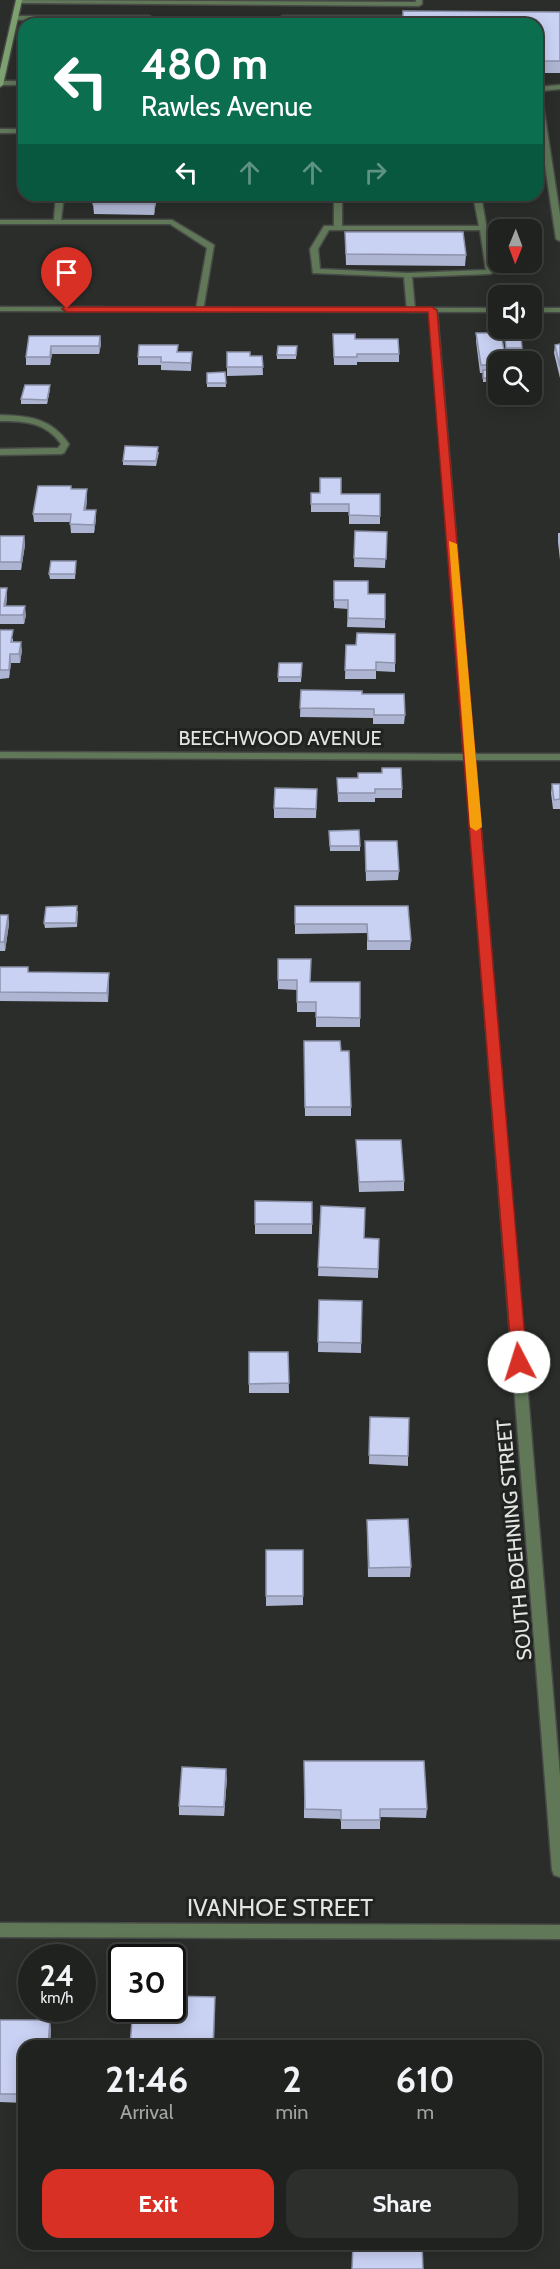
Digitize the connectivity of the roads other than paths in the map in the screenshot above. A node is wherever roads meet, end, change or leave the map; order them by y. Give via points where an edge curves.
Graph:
1 (419, 0) edge
2 (19, 1) edge
3 (15, 18) junction
4 (18, 18) edge
5 (18, 83) edge
6 (0, 84) edge
7 (560, 87) edge
8 (543, 88) edge
9 (543, 128) edge
10 (0, 131) edge
11 (18, 131) edge
12 (59, 201) edge
13 (338, 201) edge
14 (478, 201) edge
15 (0, 222) edge
16 (57, 222) junction
17 (338, 228) junction
18 (483, 228) junction
19 (560, 239) edge
20 (408, 275) junction
21 (0, 309) edge
22 (200, 309) junction
23 (411, 310) junction
24 (432, 310) junction
25 (488, 310) edge
26 (542, 310) edge
27 (560, 310) edge
28 (0, 418) edge
29 (0, 452) edge
30 (0, 755) edge
31 (470, 757) junction
32 (560, 757) edge
33 (560, 1870) edge
34 (0, 1930) edge
35 (560, 1932) edge

1 - 2 street via 419,4
2 - 3 main road
3 - 4 street
3 - 6 main road
5 - 6 street
7 - 8 street
9 - 19 street
10 - 11 street
12 - 16 street
13 - 17 street
14 - 18 street
15 - 16 street
16 - 22 street via 172,222 211,247
17 - 18 street
17 - 20 street via 327,228 314,249 316,271
18 - 20 street via 490,272
20 - 23 street
21 - 22 street
22 - 23 street
23 - 24 street
24 - 25 street
24 - 31 street, SOUTH BOEHNING STREET
26 - 27 street
28 - 29 street via 24,418 51,426 65,444 62,451
30 - 31 street, BEECHWOOD AVENUE
31 - 32 street, BEECHWOOD AVENUE
31 - 33 street, SOUTH BOEHNING STREET
34 - 35 street, IVANHOE STREET

